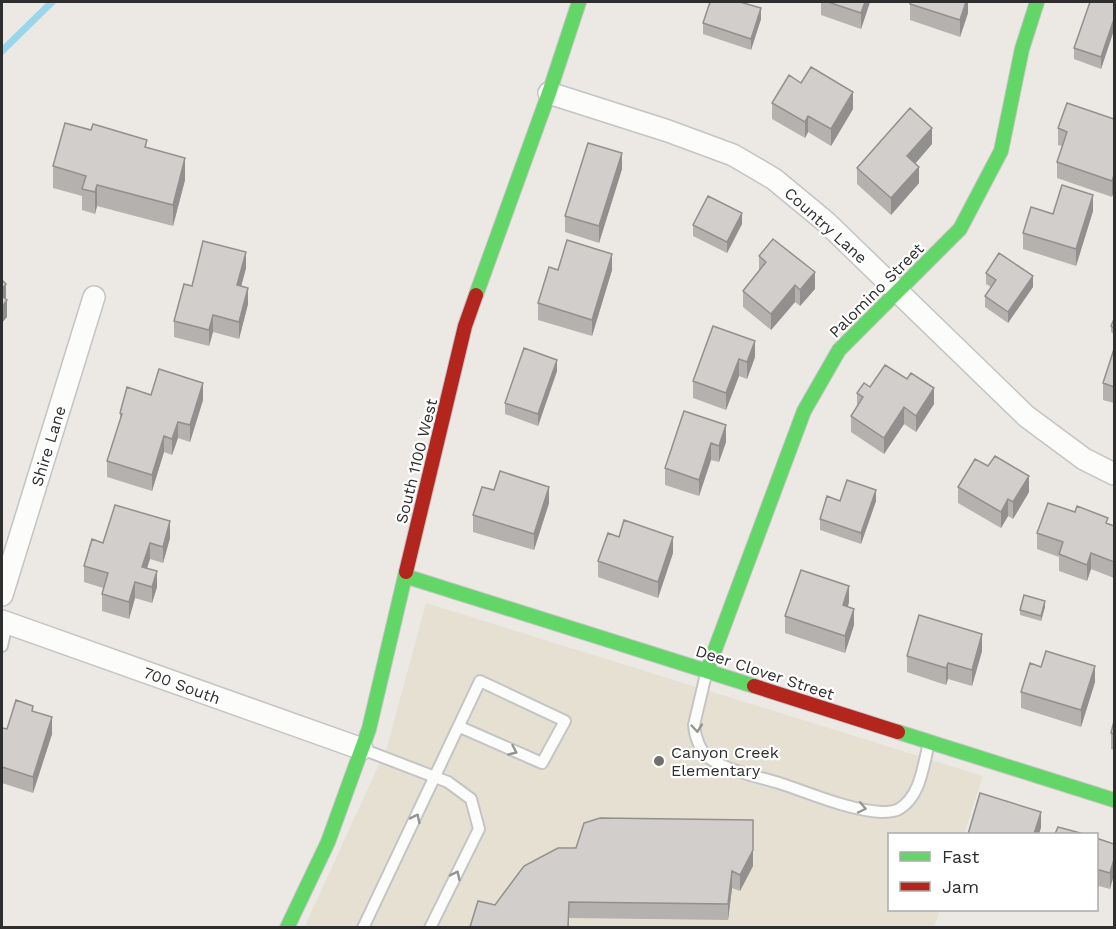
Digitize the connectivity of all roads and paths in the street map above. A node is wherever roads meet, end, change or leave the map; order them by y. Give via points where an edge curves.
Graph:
1 (579, 2) edge
2 (1037, 2) edge
3 (549, 93) junction
4 (897, 292) junction
5 (94, 297) dead end
6 (1114, 474) edge
7 (405, 576) junction
8 (2, 595) edge
9 (4, 622) edge
10 (2, 646) edge
11 (707, 671) junction
12 (460, 727) junction
13 (929, 742) junction
14 (362, 749) junction
15 (436, 778) junction
16 (1114, 800) edge
17 (287, 927) edge
18 (363, 927) edge
19 (430, 927) edge

1 - 3 street, South 1100 West
2 - 4 street, Palomino Street via 1022,49 1001,151 960,229
3 - 4 street, Country Lane via 733,155 774,179
3 - 7 street, South 1100 West via 465,326
4 - 6 street, Country Lane via 1026,416 1084,459
4 - 11 street, Palomino Street via 838,351 804,411
5 - 8 street, Shire Lane
7 - 11 street, Deer Clover Street
7 - 14 street, South 1100 West via 380,690
9 - 10 lane
9 - 14 street, 700 South
11 - 13 street, Deer Clover Street
11 -> 13 lane via 695,733 703,753 741,771 855,807 892,811 914,793
12 -> 12 lane via 542,764 565,721 480,681
12 - 15 lane
13 - 16 street, Deer Clover Street
14 - 15 lane
14 - 17 street, South 1100 West via 328,842
18 -> 15 lane
19 -> 15 lane via 479,829 471,799

